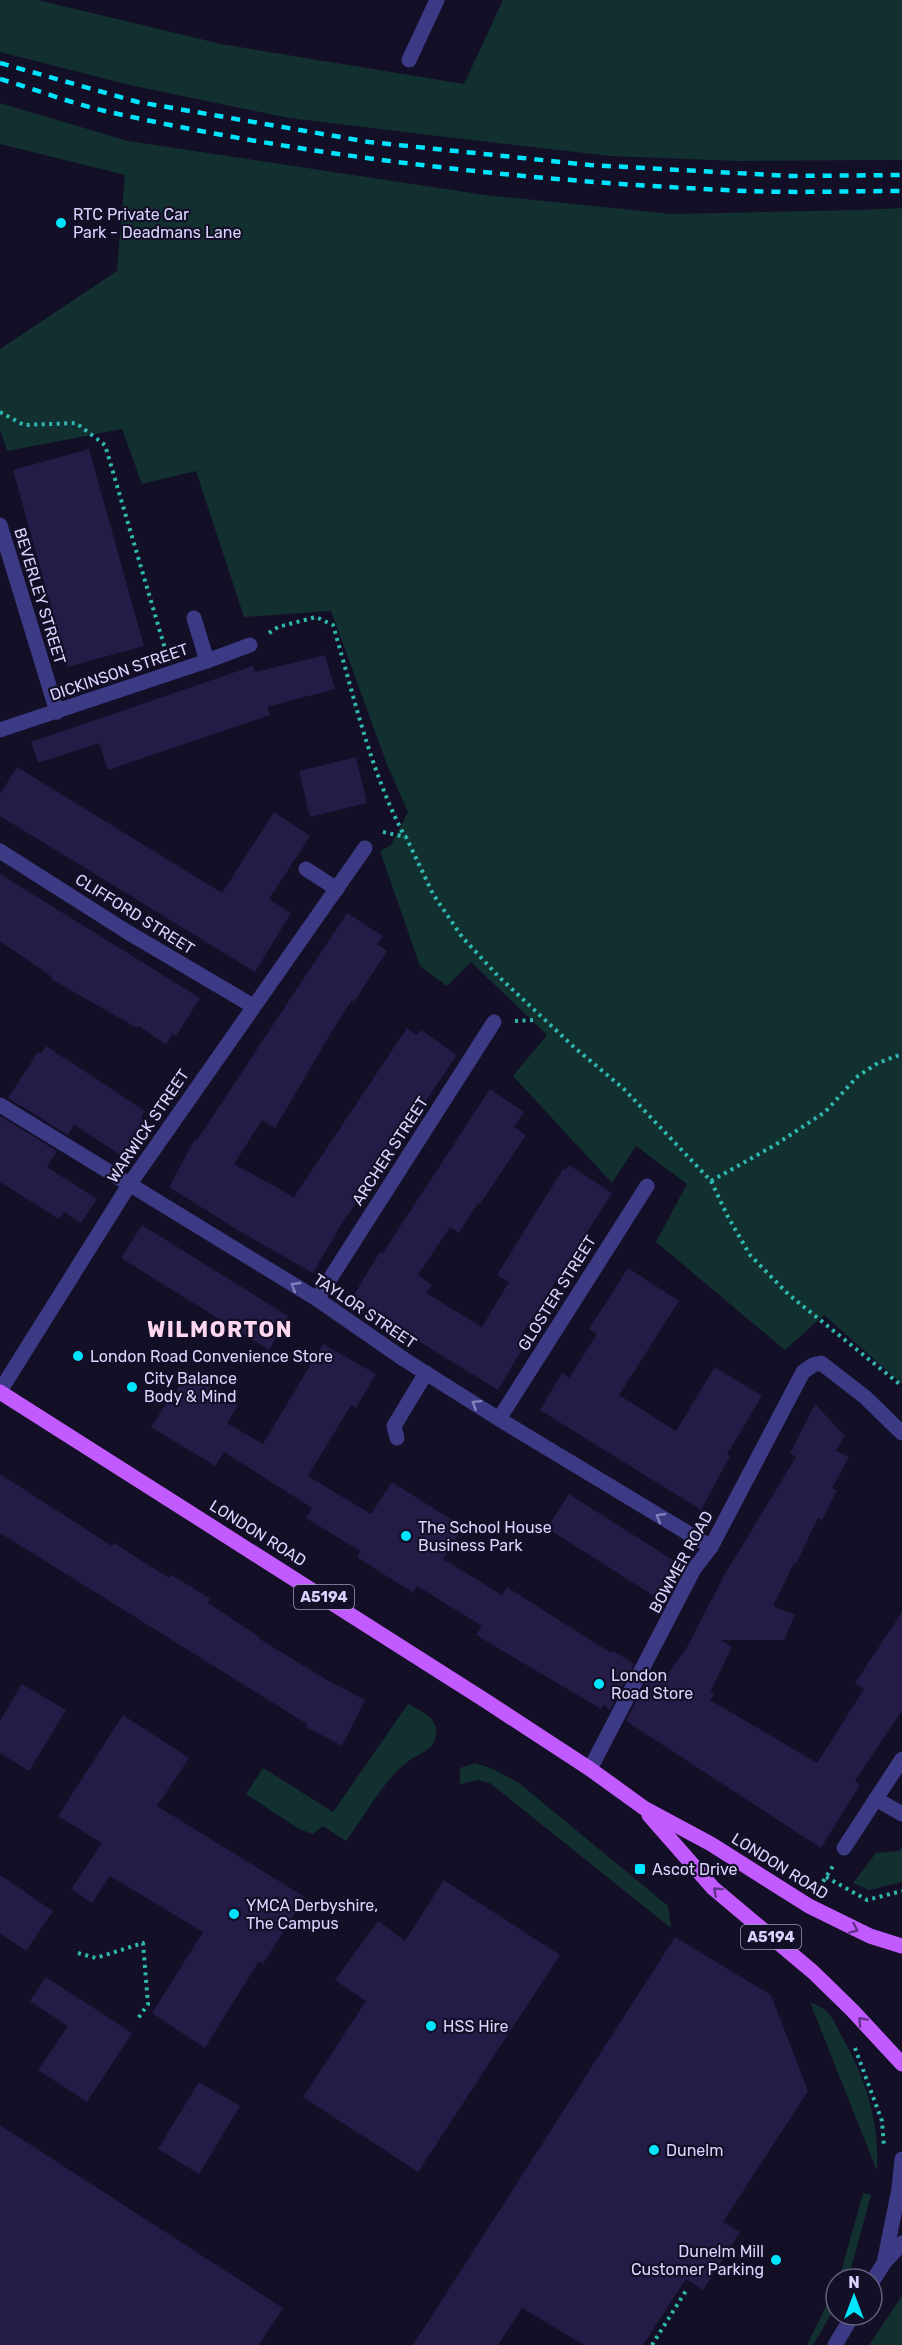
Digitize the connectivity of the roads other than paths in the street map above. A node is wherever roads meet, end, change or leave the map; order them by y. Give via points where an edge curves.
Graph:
1 (437, 0) edge
2 (409, 60) dead end
3 (0, 525) edge
4 (194, 618) dead end
5 (250, 645) road end
6 (207, 661) junction
7 (57, 712) junction
8 (0, 730) edge
9 (365, 848) dead end
10 (0, 851) edge
11 (306, 869) dead end
12 (336, 889) junction
13 (253, 1006) junction
14 (494, 1022) dead end
15 (0, 1105) edge
16 (129, 1185) junction
17 (647, 1186) dead end
18 (317, 1299) junction
19 (426, 1373) junction
20 (0, 1391) edge
21 (499, 1419) junction
22 (902, 1433) edge
23 (397, 1438) dead end
24 (711, 1547) junction
25 (902, 1759) edge
26 (590, 1769) junction
27 (876, 1799) junction
28 (644, 1808) junction
29 (902, 1814) edge
30 (844, 1848) road end
31 (902, 1946) edge
32 (902, 2064) edge
33 (902, 2159) edge
34 (902, 2243) edge
35 (884, 2263) junction
36 (881, 2267) edge
37 (845, 2327) edge
38 (835, 2345) edge

1 - 2 street
3 - 7 street, BEVERLEY STREET
4 - 6 street
5 - 6 street, DICKINSON STREET
6 - 7 street, DICKINSON STREET
7 - 8 street, DICKINSON STREET
9 - 12 street, WARWICK STREET
10 - 13 street, CLIFFORD STREET
11 - 12 street
12 - 13 street, WARWICK STREET
13 - 16 street, WARWICK STREET
14 - 18 street, ARCHER STREET
15 - 16 street, TAYLOR STREET
18 -> 16 street, TAYLOR STREET
16 - 20 street, WARWICK STREET
17 - 21 street, GLOSTER STREET
18 - 19 street, TAYLOR STREET
21 -> 19 street, TAYLOR STREET
19 - 23 street via 394,1426
20 - 26 main road, LONDON ROAD / A5194
24 -> 21 street, TAYLOR STREET
22 - 24 street, BOWMER ROAD via 865,1397 821,1363 813,1365 803,1372
24 - 26 street, BOWMER ROAD via 694,1569
25 - 27 street
26 - 28 main road, LONDON ROAD / A5194
27 - 29 street
27 - 30 street
28 -> 31 main road, LONDON ROAD / A5194 via 711,1844 808,1906 870,1936
32 -> 28 main road, LONDON ROAD / A5194 via 813,1972 713,1888
33 - 35 street
34 - 35 street
35 - 36 street
37 - 38 street

